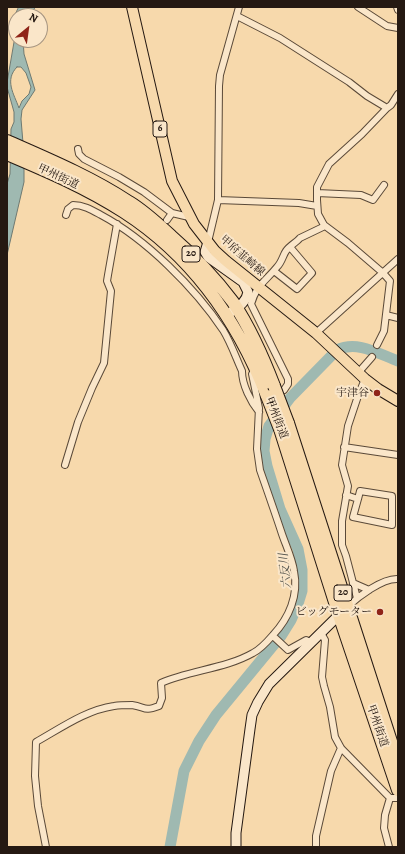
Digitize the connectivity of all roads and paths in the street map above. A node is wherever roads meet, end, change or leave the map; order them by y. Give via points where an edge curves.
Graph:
1 (132, 7) edge
2 (239, 7) edge
3 (358, 7) edge
4 (397, 7) edge
5 (398, 10) edge
6 (237, 16) junction
7 (398, 28) edge
8 (398, 94) edge
9 (387, 108) junction
10 (7, 141) edge
11 (78, 148) dead end
12 (7, 154) edge
13 (59, 171) junction
14 (384, 186) dead end
15 (317, 193) junction
16 (218, 200) junction
17 (317, 206) junction
18 (172, 213) junction
19 (66, 215) dead end
20 (189, 217) junction
21 (166, 220) dead end
22 (117, 224) junction
23 (325, 226) junction
24 (151, 241) dead end
25 (208, 242) junction
26 (147, 246) junction
27 (290, 247) junction
28 (398, 259) edge
29 (274, 271) junction
30 (383, 273) junction
31 (258, 286) junction
32 (231, 311) junction
33 (386, 314) junction
34 (398, 318) edge
35 (316, 334) junction
36 (377, 346) dead end
37 (372, 357) dead end
38 (256, 367) junction
39 (362, 376) junction
40 (275, 391) junction
41 (398, 401) edge
42 (262, 412) junction
43 (344, 448) junction
44 (398, 455) edge
45 (65, 465) dead end
46 (346, 495) junction
47 (358, 498) junction
48 (398, 579) edge
49 (353, 583) junction
50 (369, 590) junction
51 (357, 598) junction
52 (343, 611) junction
53 (321, 633) junction
54 (274, 636) junction
55 (311, 642) junction
56 (340, 748) junction
57 (398, 763) edge
58 (394, 794) edge
59 (398, 798) edge
60 (46, 847) edge
61 (236, 847) edge
62 (316, 847) edge
63 (389, 847) edge

1 - 20 main road, 甲府韮崎線 / 6 via 172,181
2 - 6 street
3 - 7 street via 387,26
4 - 5 street
6 - 9 street via 280,38
6 - 16 street via 220,75
8 - 9 street
9 - 15 street via 330,164 317,187
10 - 13 highway, 甲州街道 / 20
11 - 18 street via 84,159 119,177
12 - 13 highway, 甲州街道 / 20
13 - 32 highway, 甲州街道 / 20 via 98,183 158,223 210,273
14 - 15 street via 373,200 360,195
15 - 17 street
16 - 17 street
16 - 25 street
17 - 23 street via 320,220
18 - 20 street
18 - 21 street
19 - 22 street via 73,205 84,206
20 - 25 main road, 甲府韮崎線 / 6
22 - 26 street
22 - 45 street via 108,275 111,291 104,363 78,422
23 - 27 street via 300,238
23 - 30 street
24 - 26 street
25 - 31 main road, 甲府韮崎線 / 6 via 226,261
25 - 32 street via 208,257 247,287 247,299
26 - 42 street via 196,295 220,326 239,365 254,405
27 - 29 street
27 - 29 street via 312,273 297,289
28 - 30 street
29 - 31 street
30 - 33 street via 390,281
30 - 35 street
31 - 35 main road, 甲府韮崎線 / 6
31 - 40 street via 251,304 288,379 288,384
32 - 38 highway, 甲州街道 / 20 via 239,335
32 - 40 highway, 甲州街道 / 20 via 250,331
33 - 34 street
33 - 36 street via 384,331
35 - 39 main road, 甲府韮崎線 / 6
37 - 39 street
38 - 40 highway, 甲州街道 / 20
38 - 42 street via 252,374
39 - 41 main road, 甲府韮崎線 / 6
39 - 43 street
40 - 52 highway, 甲州街道 / 20, bridge
42 - 54 street via 257,449 259,465 295,580 291,607 283,625
43 - 44 street
43 - 46 street via 342,465 348,486
46 - 47 street
46 - 49 street via 341,534
47 - 47 street via 360,491 392,496 392,525 353,517
48 - 50 street via 390,579
49 - 50 street
49 - 51 street
50 - 51 street
51 - 52 street
52 - 53 street
52 - 57 highway, 甲州街道 / 20
52 - 58 highway, 甲州街道 / 20
53 - 55 street
53 - 56 street via 325,640 322,677 335,737
54 - 55 street via 288,650 306,640
54 - 60 street via 252,654 161,683 162,698 159,706 150,710 128,705 99,710 36,742 38,806
55 - 61 street via 269,684 252,716
56 - 58 street
56 - 62 street via 331,771 316,836
58 - 59 street
58 - 63 street via 385,815 384,828

